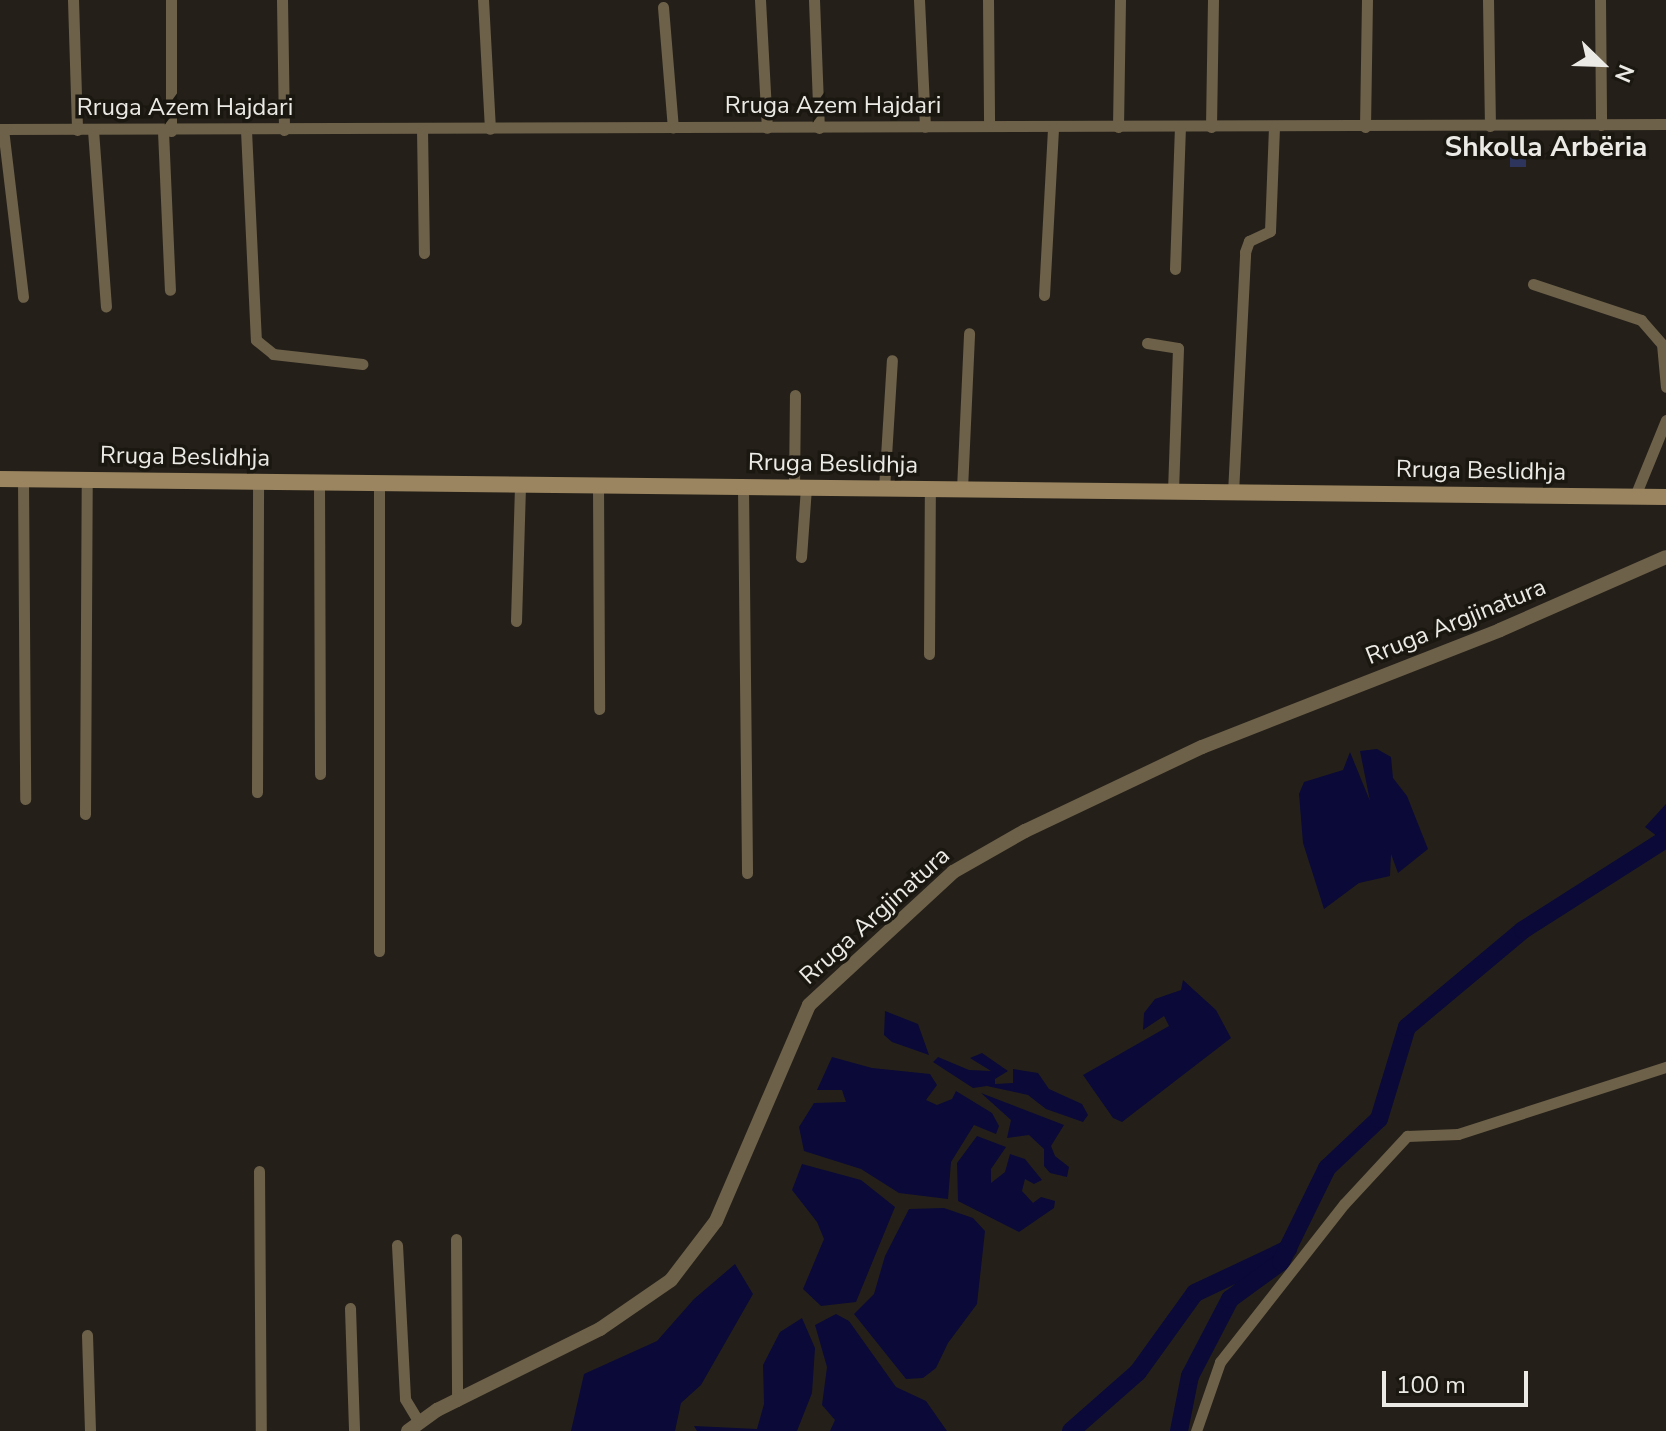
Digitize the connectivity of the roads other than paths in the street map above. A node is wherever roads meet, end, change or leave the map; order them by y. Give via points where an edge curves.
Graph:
1 (73, 0) edge
2 (171, 0) edge
3 (282, 0) edge
4 (483, 0) edge
5 (760, 0) edge
6 (814, 0) edge
7 (919, 0) edge
8 (988, 0) edge
9 (1120, 0) edge
10 (1213, 0) edge
11 (1367, 0) edge
12 (1488, 0) edge
13 (1600, 0) edge
14 (663, 7) dead end
15 (1666, 124) edge
16 (1601, 125) junction
17 (989, 126) junction
18 (1490, 126) junction
19 (925, 127) junction
20 (1053, 127) junction
21 (1118, 127) junction
22 (1180, 127) junction
23 (1211, 127) junction
24 (1274, 127) junction
25 (1365, 127) junction
26 (673, 128) junction
27 (767, 128) junction
28 (819, 128) junction
29 (1, 129) edge
30 (422, 129) junction
31 (490, 129) junction
32 (77, 130) junction
33 (93, 130) junction
34 (246, 130) junction
35 (284, 130) junction
36 (167, 131) junction
37 (424, 253) dead end
38 (1175, 269) dead end
39 (1533, 284) dead end
40 (170, 290) dead end
41 (1044, 295) dead end
42 (23, 297) dead end
43 (106, 307) dead end
44 (969, 333) dead end
45 (1147, 343) dead end
46 (892, 360) dead end
47 (362, 364) dead end
48 (1666, 387) edge
49 (795, 395) dead end
50 (1666, 420) edge
51 (0, 479) edge
52 (23, 480) junction
53 (87, 480) junction
54 (258, 482) junction
55 (319, 483) junction
56 (379, 483) junction
57 (520, 485) junction
58 (598, 486) junction
59 (743, 487) junction
60 (800, 488) junction
61 (884, 489) junction
62 (930, 489) junction
63 (962, 489) junction
64 (1173, 491) junction
65 (1233, 493) junction
66 (1635, 496) junction
67 (1666, 497) edge
68 (801, 557) dead end
69 (1666, 557) edge
70 (516, 621) dead end
71 (929, 654) dead end
72 (599, 709) dead end
73 (320, 774) dead end
74 (257, 792) dead end
75 (25, 799) dead end
76 (85, 814) dead end
77 (747, 873) dead end
78 (379, 951) dead end
79 (1666, 1067) edge
80 (259, 1171) dead end
81 (456, 1239) dead end
82 (397, 1245) dead end
83 (350, 1308) dead end
84 (87, 1335) dead end
85 (457, 1401) junction
86 (413, 1426) edge
87 (90, 1431) edge
88 (261, 1431) edge
89 (354, 1431) edge
90 (1196, 1431) edge

1 - 32 street
2 - 36 street
3 - 35 street
4 - 31 street
5 - 27 street
6 - 28 street
7 - 19 street
8 - 17 street
9 - 21 street
10 - 23 street
11 - 25 street
12 - 18 street
13 - 16 street
14 - 26 street
15 - 16 street, Rruga Azem Hajdari
16 - 18 street, Rruga Azem Hajdari
17 - 19 street, Rruga Azem Hajdari
17 - 20 street, Rruga Azem Hajdari
18 - 25 street, Rruga Azem Hajdari
19 - 28 street, Rruga Azem Hajdari
20 - 21 street, Rruga Azem Hajdari
20 - 41 street
21 - 22 street, Rruga Azem Hajdari
22 - 23 street, Rruga Azem Hajdari
22 - 38 street
23 - 24 street, Rruga Azem Hajdari
24 - 25 street, Rruga Azem Hajdari
24 - 65 street via 1271,226 1267,235 1249,241 1245,252
26 - 27 street, Rruga Azem Hajdari
26 - 31 street, Rruga Azem Hajdari
27 - 28 street, Rruga Azem Hajdari
29 - 32 street, Rruga Azem Hajdari
29 - 42 street
30 - 31 street, Rruga Azem Hajdari
30 - 35 street, Rruga Azem Hajdari
30 - 37 street
32 - 33 street, Rruga Azem Hajdari
33 - 36 street, Rruga Azem Hajdari
33 - 43 street
34 - 35 street, Rruga Azem Hajdari
34 - 36 street, Rruga Azem Hajdari
34 - 47 street via 256,340 273,354
36 - 40 street
39 - 48 street via 1641,320 1662,344
44 - 63 street
45 - 64 street via 1178,348
46 - 61 street
49 - 60 street
50 - 66 street
51 - 52 main road, Rruga Beslidhja
52 - 53 main road, Rruga Beslidhja
52 - 75 street
53 - 54 main road, Rruga Beslidhja
53 - 76 street
54 - 55 main road, Rruga Beslidhja
54 - 74 street
55 - 56 main road, Rruga Beslidhja
55 - 73 street
56 - 57 main road, Rruga Beslidhja
56 - 78 street
57 - 58 main road, Rruga Beslidhja
57 - 70 street
58 - 59 main road, Rruga Beslidhja
58 - 72 street
59 - 60 main road, Rruga Beslidhja
59 - 77 street
60 - 61 main road, Rruga Beslidhja
60 - 68 street
61 - 62 main road, Rruga Beslidhja
62 - 63 main road, Rruga Beslidhja
62 - 71 street
63 - 64 main road, Rruga Beslidhja
64 - 65 main road, Rruga Beslidhja
65 - 66 main road, Rruga Beslidhja
66 - 67 main road, Rruga Beslidhja
69 - 85 street, Rruga Argjinatura via 1500,630 1202,747 1025,831 953,872 809,1005 716,1221 693,1258 642,1303
79 - 90 street via 1458,1134 1407,1136 1344,1204 1220,1362
80 - 88 street
81 - 85 street
82 - 86 street via 405,1399
83 - 89 street
84 - 87 street
85 - 86 street, Rruga Argjinatura

